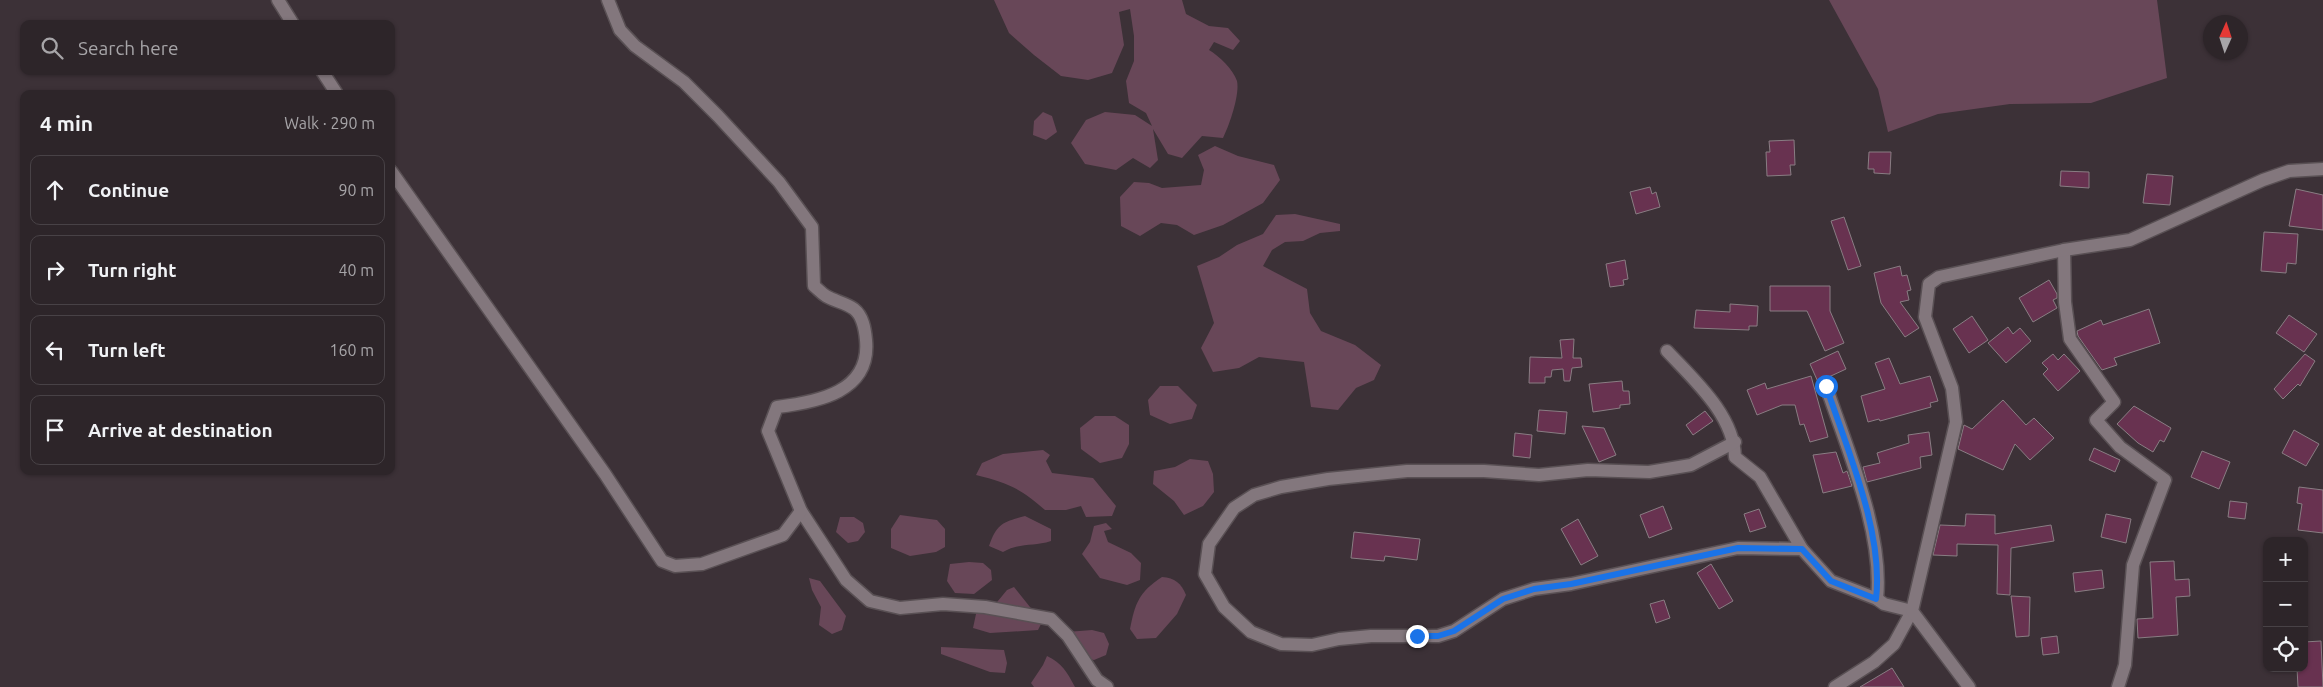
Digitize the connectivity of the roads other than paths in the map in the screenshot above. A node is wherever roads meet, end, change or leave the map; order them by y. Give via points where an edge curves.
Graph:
1 (278, 0) edge
2 (608, 0) edge
3 (290, 20) edge
4 (325, 75) edge
5 (334, 90) edge
6 (2323, 169) edge
7 (395, 177) edge
8 (2064, 250) junction
9 (1667, 351) dead end
10 (1826, 386) dead end
11 (1734, 442) junction
12 (801, 511) junction
13 (1802, 549) junction
14 (1876, 599) junction
15 (1912, 611) junction
16 (1107, 687) edge
17 (1835, 687) edge
18 (1969, 687) edge
19 (2118, 687) edge

1 - 3 street
2 - 12 street via 620,30 635,46 684,82 779,182 812,227 814,286 826,296 854,309 864,324 867,353 857,378 839,392 809,403 777,407 768,430
4 - 5 street
6 - 8 street via 2289,171 2263,180 2130,240
7 - 12 street via 605,474 662,561 676,566 702,564 783,535
8 - 15 street via 1939,277 1929,284 1925,317 1952,388 1956,422
8 - 19 street via 2064,302 2070,339 2114,402 2096,420 2120,447 2165,480 2133,565 2125,665
9 - 11 street via 1712,401
10 - 14 street via 1872,529 1879,580
11 - 13 street via 1735,457 1760,477
11 - 13 street via 1691,465 1649,472 1588,470 1539,475 1484,471 1400,472 1281,487 1254,494 1234,508 1209,544 1205,574 1224,607 1251,632 1281,644 1312,645 1339,638 1438,636 1454,631 1503,599 1534,589 1738,548
12 - 16 street via 846,580 870,601 900,608 943,604 985,606 1051,619 1068,636 1097,680
13 - 14 street via 1831,581
14 - 15 street
15 - 17 street via 1894,644 1874,662
15 - 18 street

